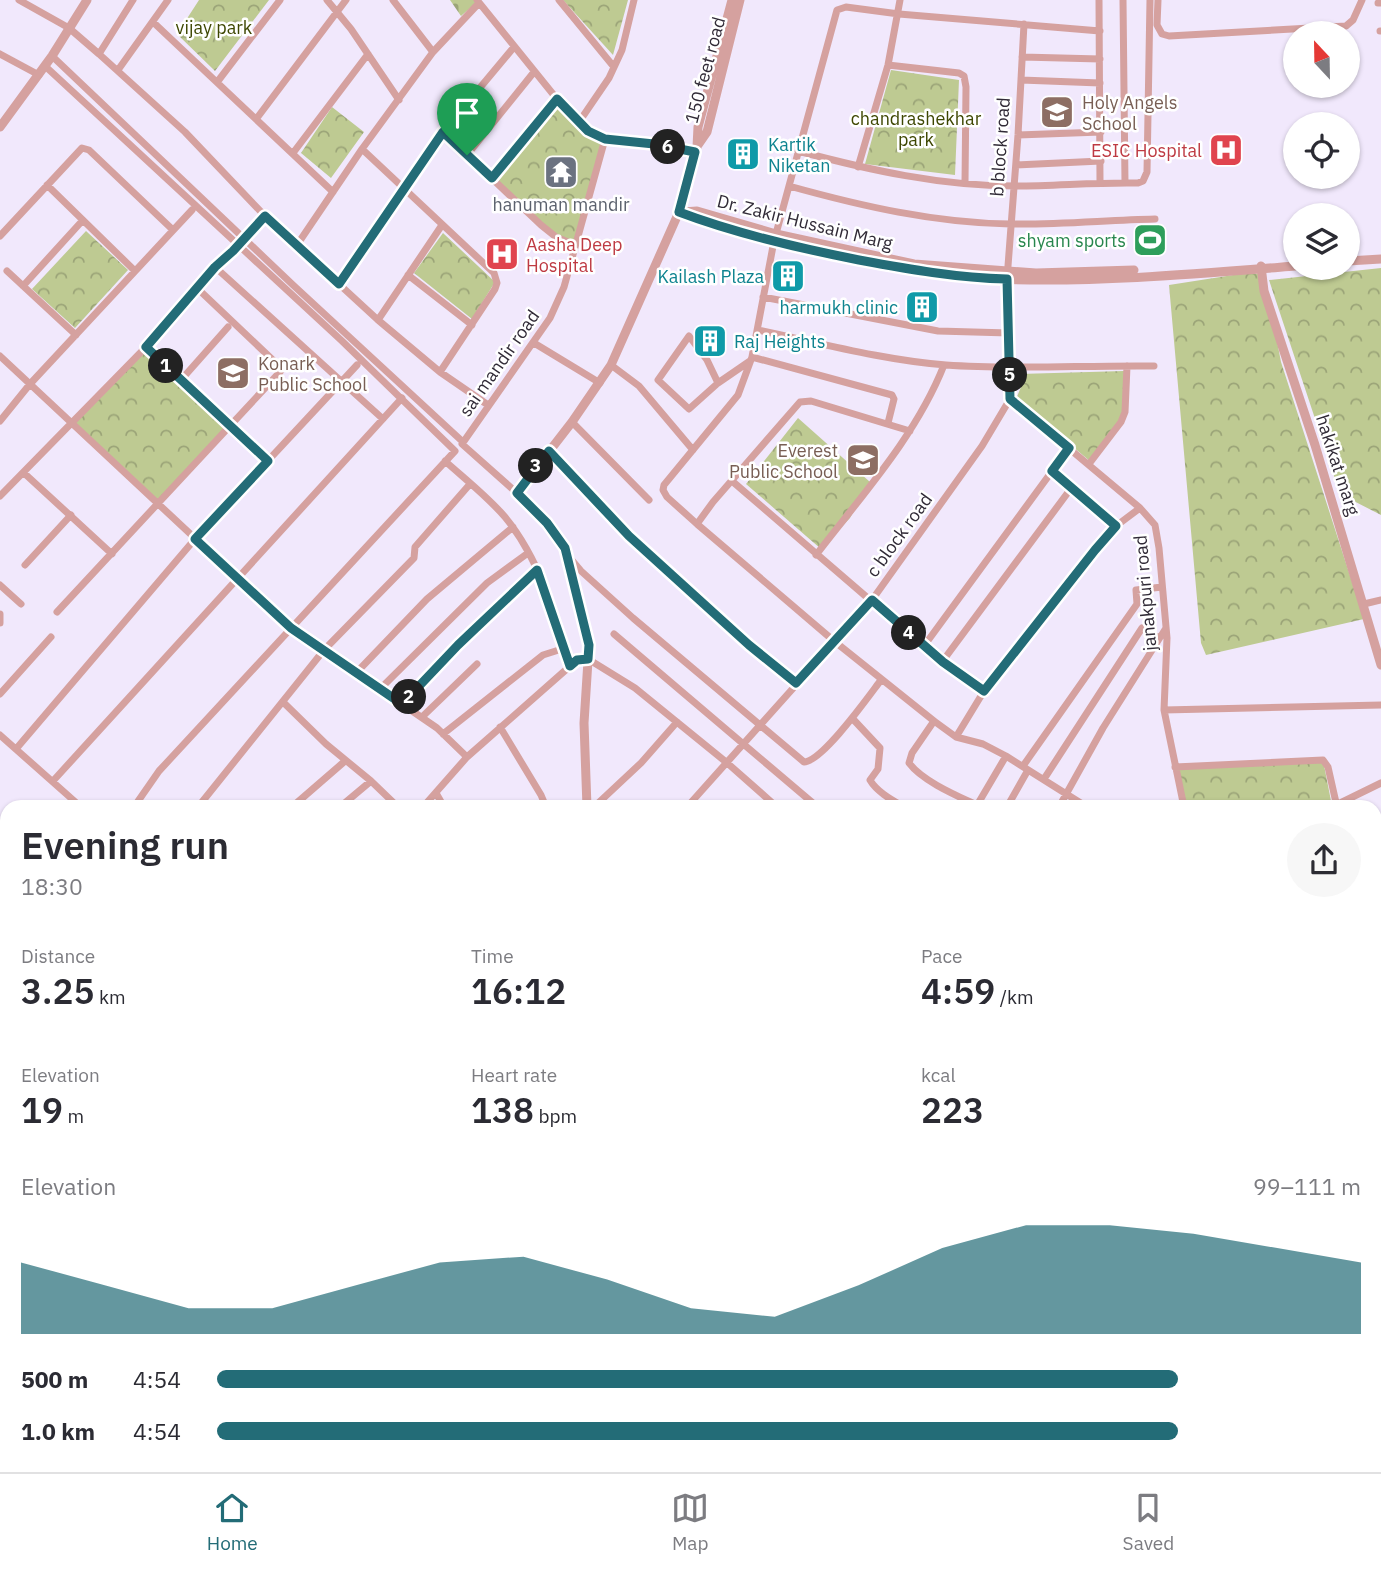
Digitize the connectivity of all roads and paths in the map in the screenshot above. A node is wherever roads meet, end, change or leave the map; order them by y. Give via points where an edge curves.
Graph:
1 (19, 0) edge
2 (87, 0) edge
3 (133, 0) edge
4 (168, 0) edge
5 (280, 0) edge
6 (327, 0) edge
7 (346, 0) edge
8 (393, 0) edge
9 (559, 0) edge
10 (635, 0) edge
11 (732, 0) edge
12 (740, 0) edge
13 (900, 0) edge
14 (1098, 0) edge
15 (1123, 0) edge
16 (1150, 0) edge
17 (1158, 0) edge
18 (1362, 0) edge
19 (478, 1) edge
20 (337, 12) junction
21 (898, 14) junction
22 (153, 22) junction
23 (1024, 24) junction
24 (69, 28) junction
25 (1100, 31) junction
26 (514, 47) junction
27 (433, 52) junction
28 (0, 54) edge
29 (99, 54) junction
30 (368, 54) junction
31 (52, 56) junction
32 (1022, 57) junction
33 (1100, 59) junction
34 (888, 65) junction
35 (45, 66) junction
36 (614, 67) junction
37 (118, 70) junction
38 (534, 72) junction
39 (39, 75) junction
40 (1021, 80) junction
41 (218, 81) junction
42 (1100, 83) junction
43 (557, 99) junction
44 (399, 100) junction
45 (4, 117) edge
46 (257, 118) junction
47 (579, 122) junction
48 (0, 127) edge
49 (443, 132) junction
50 (1101, 132) junction
51 (1018, 135) junction
52 (605, 139) junction
53 (362, 149) junction
54 (696, 149) junction
55 (799, 150) junction
56 (293, 153) junction
57 (467, 155) junction
58 (1101, 161) junction
59 (1016, 164) junction
60 (858, 167) junction
61 (492, 178) junction
62 (965, 183) junction
63 (1100, 183) junction
64 (1125, 183) junction
65 (47, 185) junction
66 (789, 186) junction
67 (1014, 186) junction
68 (404, 189) junction
69 (333, 192) junction
70 (192, 210) dead end
71 (679, 212) junction
72 (265, 216) junction
73 (1155, 219) dead end
74 (83, 220) junction
75 (1010, 224) junction
76 (442, 225) junction
77 (173, 230) junction
78 (0, 236) edge
79 (775, 237) junction
80 (241, 242) junction
81 (297, 245) junction
82 (575, 245) junction
83 (1381, 259) edge
84 (1360, 260) edge
85 (215, 267) junction
86 (1283, 267) edge
87 (1262, 270) junction
88 (7, 271) dead end
89 (135, 271) junction
90 (408, 275) junction
91 (1007, 275) junction
92 (339, 284) junction
93 (23, 286) junction
94 (197, 288) junction
95 (763, 297) junction
96 (377, 320) junction
97 (472, 325) junction
98 (228, 327) dead end
99 (758, 330) junction
100 (1009, 333) junction
101 (76, 334) junction
102 (534, 343) junction
103 (146, 347) junction
104 (0, 356) edge
105 (752, 359) junction
106 (275, 362) dead end
107 (357, 365) dead end
108 (611, 365) junction
109 (944, 365) junction
110 (1127, 366) junction
111 (1154, 366) dead end
112 (1010, 368) junction
113 (280, 372) dead end
114 (440, 372) junction
115 (181, 380) junction
116 (342, 382) junction
117 (600, 383) junction
118 (718, 383) junction
119 (30, 384) junction
120 (402, 398) junction
121 (1010, 399) junction
122 (488, 405) junction
123 (383, 419) junction
124 (0, 421) edge
125 (572, 422) junction
126 (888, 424) junction
127 (72, 425) junction
128 (230, 426) junction
129 (910, 430) junction
130 (463, 442) junction
131 (1069, 448) junction
132 (693, 450) junction
133 (549, 451) junction
134 (268, 461) junction
135 (445, 461) junction
136 (1089, 464) junction
137 (1052, 471) junction
138 (24, 473) junction
139 (732, 481) junction
140 (470, 484) junction
141 (1072, 487) junction
142 (517, 493) junction
143 (0, 496) edge
144 (649, 500) dead end
145 (158, 505) junction
146 (1140, 508) junction
147 (71, 515) junction
148 (697, 524) junction
149 (1116, 526) junction
150 (513, 527) junction
151 (195, 539) junction
152 (565, 548) junction
153 (528, 553) junction
154 (112, 554) junction
155 (816, 555) junction
156 (25, 565) dead end
157 (537, 570) junction
158 (236, 577) junction
159 (0, 584) edge
160 (1162, 587) junction
161 (872, 600) junction
162 (1381, 600) edge
163 (21, 604) dead end
164 (1364, 604) junction
165 (57, 612) dead end
166 (0, 614) edge
167 (0, 623) edge
168 (291, 628) junction
169 (1166, 628) junction
170 (614, 634) dead end
171 (51, 637) dead end
172 (1159, 638) junction
173 (834, 641) junction
174 (924, 646) junction
175 (565, 648) junction
176 (324, 650) junction
177 (1380, 654) edge
178 (588, 659) junction
179 (943, 662) junction
180 (574, 663) junction
181 (477, 664) dead end
182 (1381, 665) edge
183 (356, 673) junction
184 (881, 680) junction
185 (796, 683) junction
186 (380, 689) junction
187 (984, 691) junction
188 (0, 694) edge
189 (283, 702) junction
190 (402, 704) junction
191 (1381, 705) edge
192 (1164, 710) junction
193 (422, 717) junction
194 (852, 718) junction
195 (677, 722) junction
196 (934, 722) junction
197 (760, 724) junction
198 (500, 727) junction
199 (443, 734) junction
200 (0, 735) edge
201 (956, 737) junction
202 (744, 743) junction
203 (16, 749) junction
204 (1006, 756) junction
205 (467, 757) junction
206 (345, 761) junction
207 (726, 762) junction
208 (1175, 767) junction
209 (1026, 768) junction
210 (1044, 779) junction
211 (53, 780) junction
212 (371, 781) junction
213 (1381, 783) edge
214 (436, 793) junction
215 (1066, 793) junction
216 (74, 800) edge
217 (139, 800) edge
218 (203, 800) edge
219 (300, 800) edge
220 (348, 800) edge
221 (391, 800) edge
222 (430, 800) edge
223 (440, 800) edge
224 (543, 800) edge
225 (587, 800) edge
226 (601, 800) edge
227 (694, 800) edge
228 (767, 800) edge
229 (809, 800) edge
230 (892, 800) edge
231 (968, 800) edge
232 (981, 800) edge
233 (1010, 800) edge
234 (1062, 800) edge
235 (1076, 800) edge
236 (1182, 800) edge
237 (1334, 800) edge
238 (1347, 800) edge

1 - 24 street
2 - 24 street
3 - 29 street
4 - 22 street
5 - 41 street
6 - 20 street
7 - 20 street
8 - 27 street
9 - 36 street
10 - 36 street
11 - 54 street, 150 feet road
12 - 54 street, 150 feet road via 707,132
13 - 21 street
14 - 25 street
15 - 64 street
16 - 64 street via 1147,172 1143,181
17 - 18 street via 1157,25 1169,36 1346,26
19 - 26 street
19 - 27 street
20 - 30 street
20 - 46 street
21 - 23 street
21 - 34 street
21 - 55 street via 846,7 837,10
22 - 37 street
22 - 41 street
23 - 25 street
23 - 32 street, b block road
24 - 29 street
24 - 31 street
25 - 33 street
26 - 38 street
26 - 49 street
27 - 44 street
28 - 39 street
29 - 37 street
30 - 44 street
30 - 56 street
31 - 35 street
31 - 80 street
32 - 33 street
32 - 40 street, b block road
33 - 42 street
34 - 60 street
34 - 62 street via 964,76
35 - 39 street
35 - 80 street
36 - 47 street
37 - 72 street
38 - 43 street
38 - 57 street
39 - 45 street
40 - 42 street
40 - 51 street, b block road
41 - 46 street
42 - 50 street
43 - 47 street
43 - 61 street
44 - 53 street
45 - 48 street
46 - 56 street
47 - 52 street
49 - 57 street
49 - 68 street
50 - 51 street
50 - 58 street
51 - 59 street, b block road
52 - 54 street
52 - 82 street, sai mandir road
53 - 68 street
53 - 69 street
54 - 71 street, 150 feet road
55 - 60 street
55 - 66 street
56 - 69 street
57 - 61 street
58 - 59 street
58 - 63 street
59 - 67 street, b block road
60 - 62 street
61 - 82 street via 541,225
62 - 67 street
63 - 64 street
63 - 67 street
65 - 74 street
65 - 77 street via 86,148
65 - 78 street
66 - 75 street via 889,211
66 - 79 street
67 - 75 street, b block road
68 - 76 street
68 - 92 street
69 - 81 street
70 - 77 street
71 - 79 street, Dr. Zakir Hussain Marg via 710,224
71 - 108 street, 150 feet road
72 - 80 street
72 - 81 street
73 - 75 street
74 - 89 street
74 - 93 street
75 - 91 street, b block road
76 - 90 street
76 - 97 street via 497,278
77 - 89 street
79 - 91 street, Dr. Zakir Hussain Marg via 934,274
79 - 95 street
80 - 85 street
80 - 120 street
80 - 130 street
81 - 92 street
82 - 102 street, sai mandir road via 564,287
83 - 84 street
85 - 94 street
85 - 116 street
86 - 87 street, Dr. Zakir Hussain Marg
87 - 91 street, Dr. Zakir Hussain Marg via 1037,280
87 - 164 street, hakikat marg
88 - 93 street
89 - 101 street
90 - 96 street
90 - 97 street
91 - 100 street
92 - 96 street
93 - 101 street
94 - 103 street
94 - 106 street
95 - 99 street
95 - 100 street via 938,331
96 - 114 street
97 - 114 street
98 - 115 street
99 - 105 street
99 - 109 street
100 - 112 street
101 - 119 street
102 - 117 street
102 - 122 street, sai mandir road
103 - 115 street
103 - 127 street
104 - 119 street
105 - 118 street
105 - 126 street via 892,395
105 - 132 street via 738,395
107 - 116 street
108 - 117 street, 150 feet road
108 - 132 street via 639,386
109 - 112 street
109 - 129 street
110 - 111 street
110 - 112 street
110 - 136 street via 1125,412
112 - 121 street
113 - 128 street
114 - 122 street
115 - 128 street
116 - 123 street
116 - 134 street
117 - 125 street, 150 feet road
118 - 118 street via 689,336 658,380 689,409
119 - 124 street
119 - 127 street
120 - 123 street
120 - 135 street via 455,451
121 - 131 street, janakpuri road
121 - 161 street, c block road via 982,446
122 - 130 street, sai mandir road
123 - 158 street
125 - 133 street, 150 feet road
125 - 144 street
126 - 129 street
126 - 139 street via 811,401 800,402
127 - 138 street
127 - 145 street
128 - 134 street
128 - 145 street
129 - 155 street
130 - 142 street
131 - 136 street, janakpuri road
131 - 137 street
132 - 148 street via 663,490
133 - 142 street, 150 feet road
133 - 185 street via 629,536
134 - 151 street
135 - 140 street
135 - 168 street
136 - 146 street, janakpuri road
137 - 141 street
137 - 174 street
138 - 143 street
138 - 147 street
139 - 148 street
139 - 155 street
140 - 150 street
140 - 176 street via 415,547 414,558
141 - 149 street
141 - 179 street
142 - 152 street
145 - 151 street
145 - 154 street
146 - 149 street
146 - 160 street, janakpuri road via 1155,525
147 - 154 street
147 - 156 street
148 - 173 street
149 - 187 street
150 - 153 street
150 - 183 street via 427,599
151 - 158 street
151 - 203 street
152 - 178 street via 589,645
152 - 197 street via 580,571
153 - 157 street
153 - 186 street via 487,583
154 - 165 street
155 - 161 street
157 - 175 street
157 - 190 street
158 - 168 street
158 - 211 street
159 - 163 street
160 - 169 street, janakpuri road
160 - 209 street via 1136,590 1137,604
161 - 173 street, c block road
161 - 174 street
162 - 164 street
164 - 177 street, hakikat marg
166 - 167 street
168 - 176 street
168 - 217 street via 159,771
169 - 172 street
169 - 192 street, janakpuri road
170 - 202 street
171 - 188 street
172 - 210 street via 1142,628
172 - 215 street
173 - 184 street
173 - 185 street, c block road
174 - 179 street
175 - 180 street
175 - 199 street via 543,655
176 - 183 street
176 - 189 street
177 - 182 street, hakikat marg
178 - 180 street
178 - 195 street
178 - 225 street
179 - 187 street
180 - 198 street
181 - 193 street
183 - 186 street
184 - 194 street
184 - 196 street
185 - 197 street, c block road
186 - 190 street
187 - 201 street
189 - 206 street
189 - 218 street
190 - 193 street
191 - 192 street
192 - 208 street, janakpuri road
193 - 199 street
194 - 197 street via 815,759 804,762
194 - 230 street via 880,748 878,769 870,780
195 - 207 street
195 - 226 street
196 - 201 street
196 - 231 street via 909,763
197 - 202 street, c block road
198 - 205 street
198 - 224 street
199 - 205 street
200 - 203 street
201 - 204 street
202 - 207 street, c block road
202 - 229 street
203 - 211 street
204 - 209 street
204 - 232 street
205 - 214 street
206 - 212 street
206 - 219 street
207 - 227 street, c block road
207 - 228 street
208 - 236 street, janakpuri road
208 - 237 street via 1323,760
209 - 210 street
209 - 233 street
210 - 215 street
211 - 216 street
212 - 220 street
212 - 221 street
213 - 238 street
214 - 222 street
214 - 223 street
215 - 234 street
215 - 235 street

